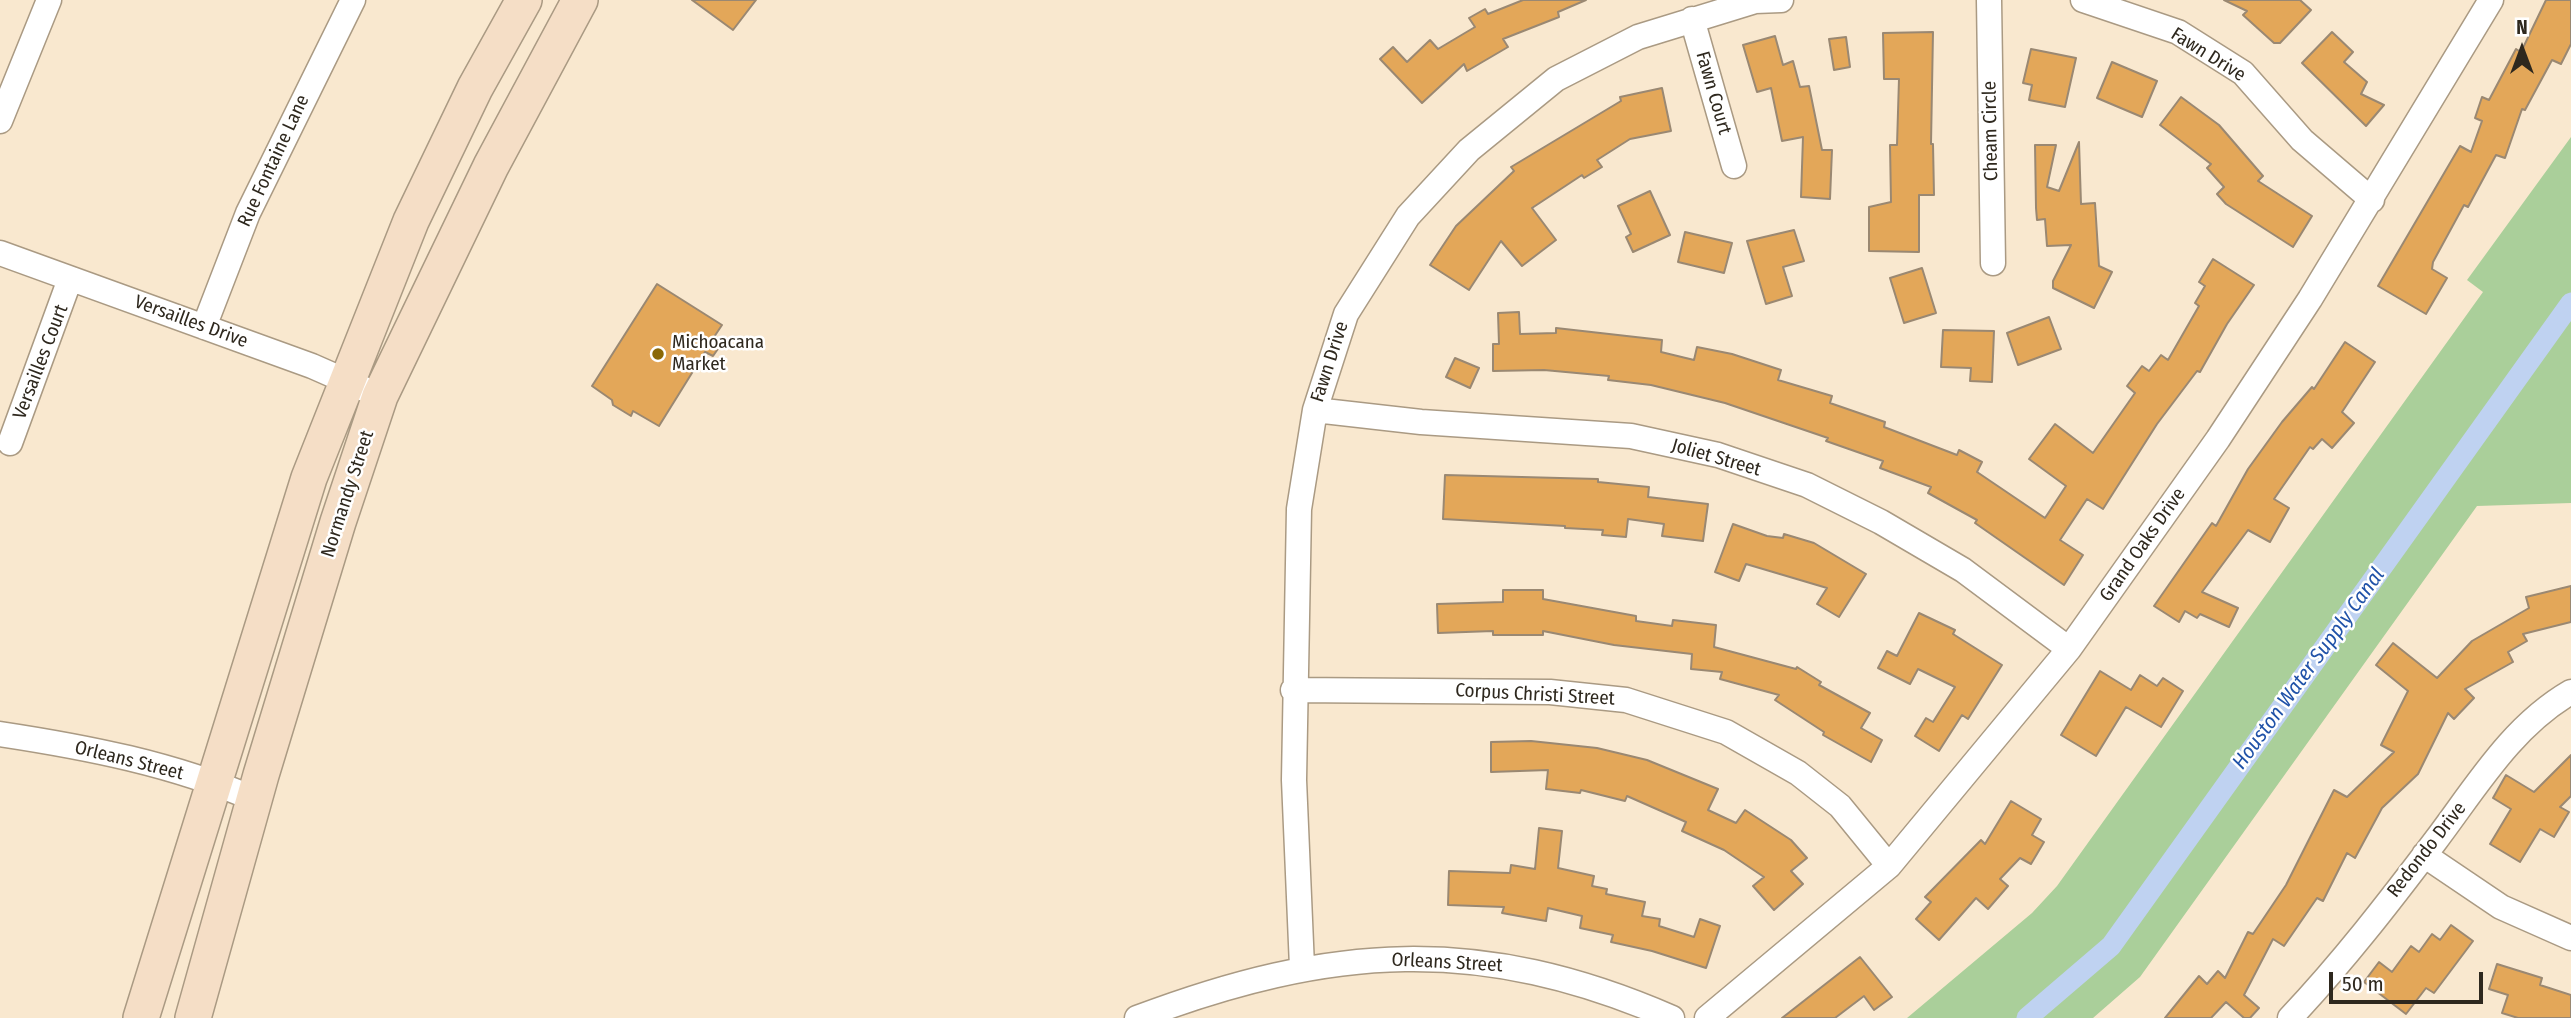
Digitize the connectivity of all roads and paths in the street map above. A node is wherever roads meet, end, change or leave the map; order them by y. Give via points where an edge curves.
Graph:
1 (50, 0) edge
2 (353, 0) edge
3 (524, 0) edge
4 (580, 0) edge
5 (1781, 0) edge
6 (1989, 0) edge
7 (2083, 0) edge
8 (2491, 0) edge
9 (1692, 19) junction
10 (493, 56) junction
11 (539, 77) junction
12 (0, 121) edge
13 (1734, 166) dead end
14 (2372, 200) junction
15 (0, 254) edge
16 (1993, 263) dead end
17 (70, 279) junction
18 (204, 327) junction
19 (347, 382) junction
20 (380, 397) junction
21 (1315, 410) junction
22 (10, 443) dead end
23 (2069, 649) junction
24 (1293, 690) junction
25 (2571, 692) edge
26 (0, 734) edge
27 (216, 783) junction
28 (254, 799) junction
29 (2424, 855) junction
30 (1889, 866) junction
31 (2571, 938) edge
32 (1302, 967) junction
33 (141, 1018) edge
34 (193, 1018) edge
35 (1137, 1018) edge
36 (1672, 1018) edge
37 (1707, 1018) edge
38 (2290, 1018) edge

1 - 12 street
2 - 18 street, Rue Fontaine Lane via 248,213
3 - 10 main road, Normandy Street
4 - 11 main road, Normandy Street
5 - 9 street, Fawn Drive via 1755,1
6 - 16 street, Cheam Circle
7 - 14 street, Fawn Drive via 2178,32 2244,73 2302,140
8 - 14 street, Grand Oaks Drive
9 - 13 street, Fawn Court
9 - 21 street, Fawn Drive via 1639,37 1556,79 1469,150 1408,216 1346,314
10 - 11 main road
10 - 19 main road, Normandy Street via 411,221
11 - 20 main road, Normandy Street
14 - 23 street, Grand Oaks Drive via 2218,439
15 - 17 street, Versailles Drive
17 - 18 street, Versailles Drive
17 - 22 street, Versailles Court
18 - 19 street, Versailles Drive
19 - 20 street, Versailles Drive
19 - 27 main road, Normandy Street via 309,478
20 - 28 main road, Normandy Street
21 - 23 street, Joliet Street via 1631,436 1718,455 1807,485 1881,522 1963,570
21 - 24 street, Fawn Drive via 1298,509
23 - 30 street, Grand Oaks Drive
24 - 30 street, Corpus Christi Street via 1550,692 1626,699 1726,732 1798,773 1840,806
24 - 32 street, Fawn Drive
25 - 29 street, Redondo Drive via 2544,707 2510,743
26 - 27 street, Orleans Street via 106,753
27 - 28 street, Orleans Street
27 - 33 main road, Normandy Street
28 - 34 main road, Normandy Street
29 - 31 street via 2501,907
29 - 38 street, Redondo Drive
30 - 37 street, Grand Oaks Drive
32 - 35 street, Orleans Street via 1205,992
32 - 36 street, Orleans Street via 1397,958 1472,961 1539,972 1622,996

